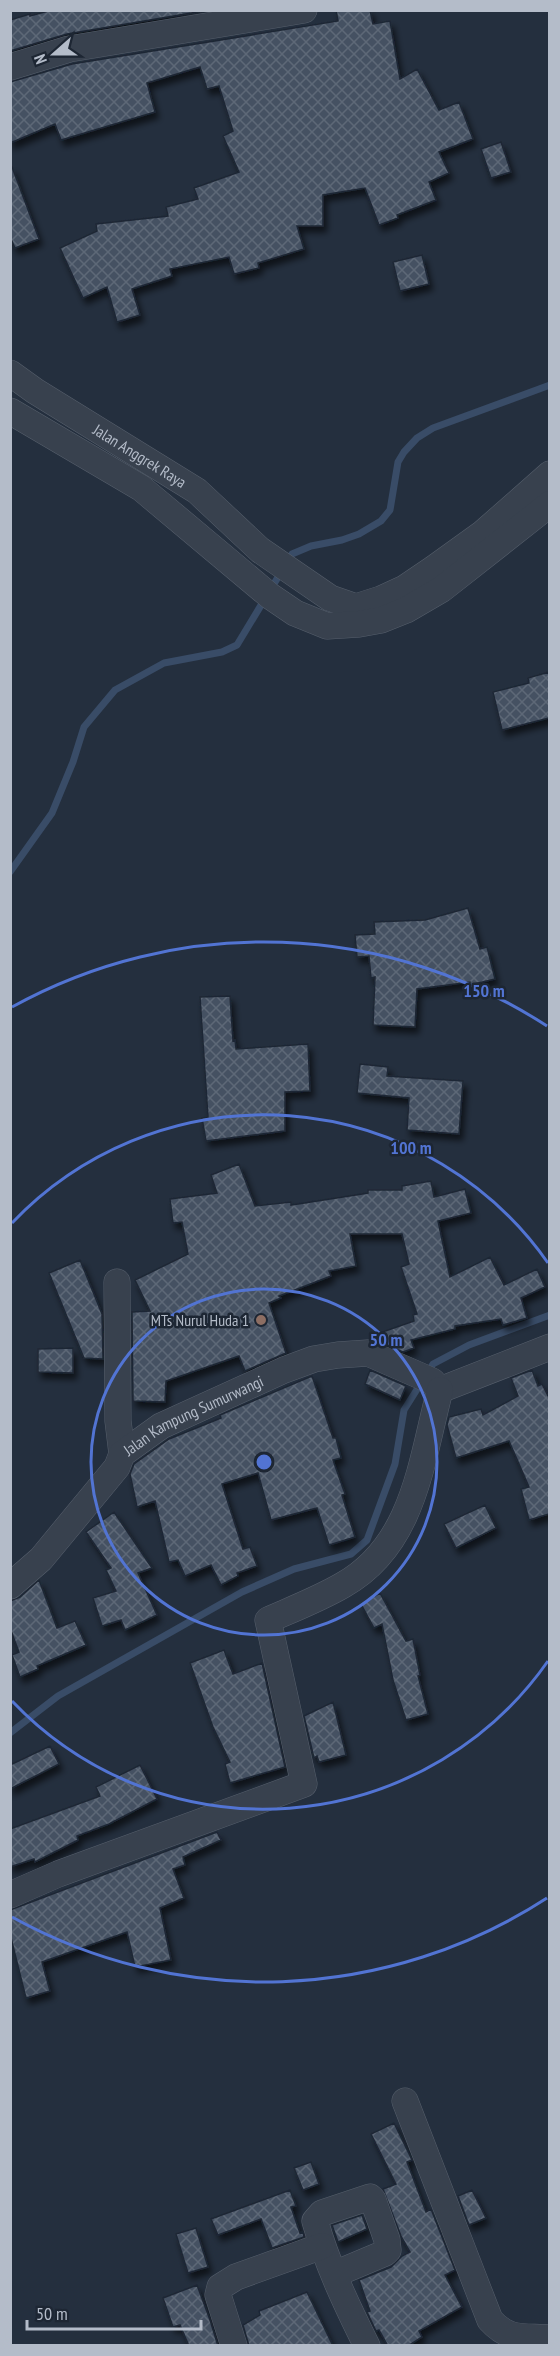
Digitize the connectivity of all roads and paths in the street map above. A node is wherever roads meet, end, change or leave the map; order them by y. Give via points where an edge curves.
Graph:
1 (303, 10) edge
2 (10, 67) edge
3 (10, 374) edge
4 (10, 411) edge
5 (153, 462) junction
6 (549, 474) edge
7 (141, 488) junction
8 (549, 504) edge
9 (295, 573) junction
10 (278, 602) junction
11 (117, 1282) dead end
12 (549, 1347) edge
13 (436, 1386) junction
14 (122, 1454) junction
15 (10, 1586) edge
16 (10, 1895) edge
17 (405, 2101) dead end
18 (322, 2246) junction
19 (334, 2274) junction
20 (549, 2338) edge
21 (234, 2346) edge
22 (367, 2346) edge

1 - 2 street via 69,49
3 - 5 street, Jalan Anggrek Raya
4 - 7 street, Jalan Anggrek Raya
5 - 7 street
5 - 9 street, Jalan Anggrek Raya via 196,491 260,550
6 - 9 street, Jalan Anggrek Raya via 483,533 405,588 381,599 356,607 330,598
7 - 10 street, Jalan Anggrek Raya
8 - 10 street, Jalan Anggrek Raya via 442,589 390,617 327,626
9 - 10 street
11 - 14 street via 118,1421
12 - 13 street
13 - 14 street, Jalan Kampung Sumurwangi via 368,1353 314,1359 178,1417
13 - 16 street via 408,1511 390,1543 369,1567 344,1585 268,1620 304,1784 57,1874
14 - 15 street, Jalan Kampung Sumurwangi via 117,1467 41,1559
17 - 20 street via 490,2320 511,2336
18 - 19 street
18 - 19 street via 315,2221 318,2216 366,2197 373,2200 388,2250
18 - 21 street via 236,2277 219,2287
19 - 22 street

